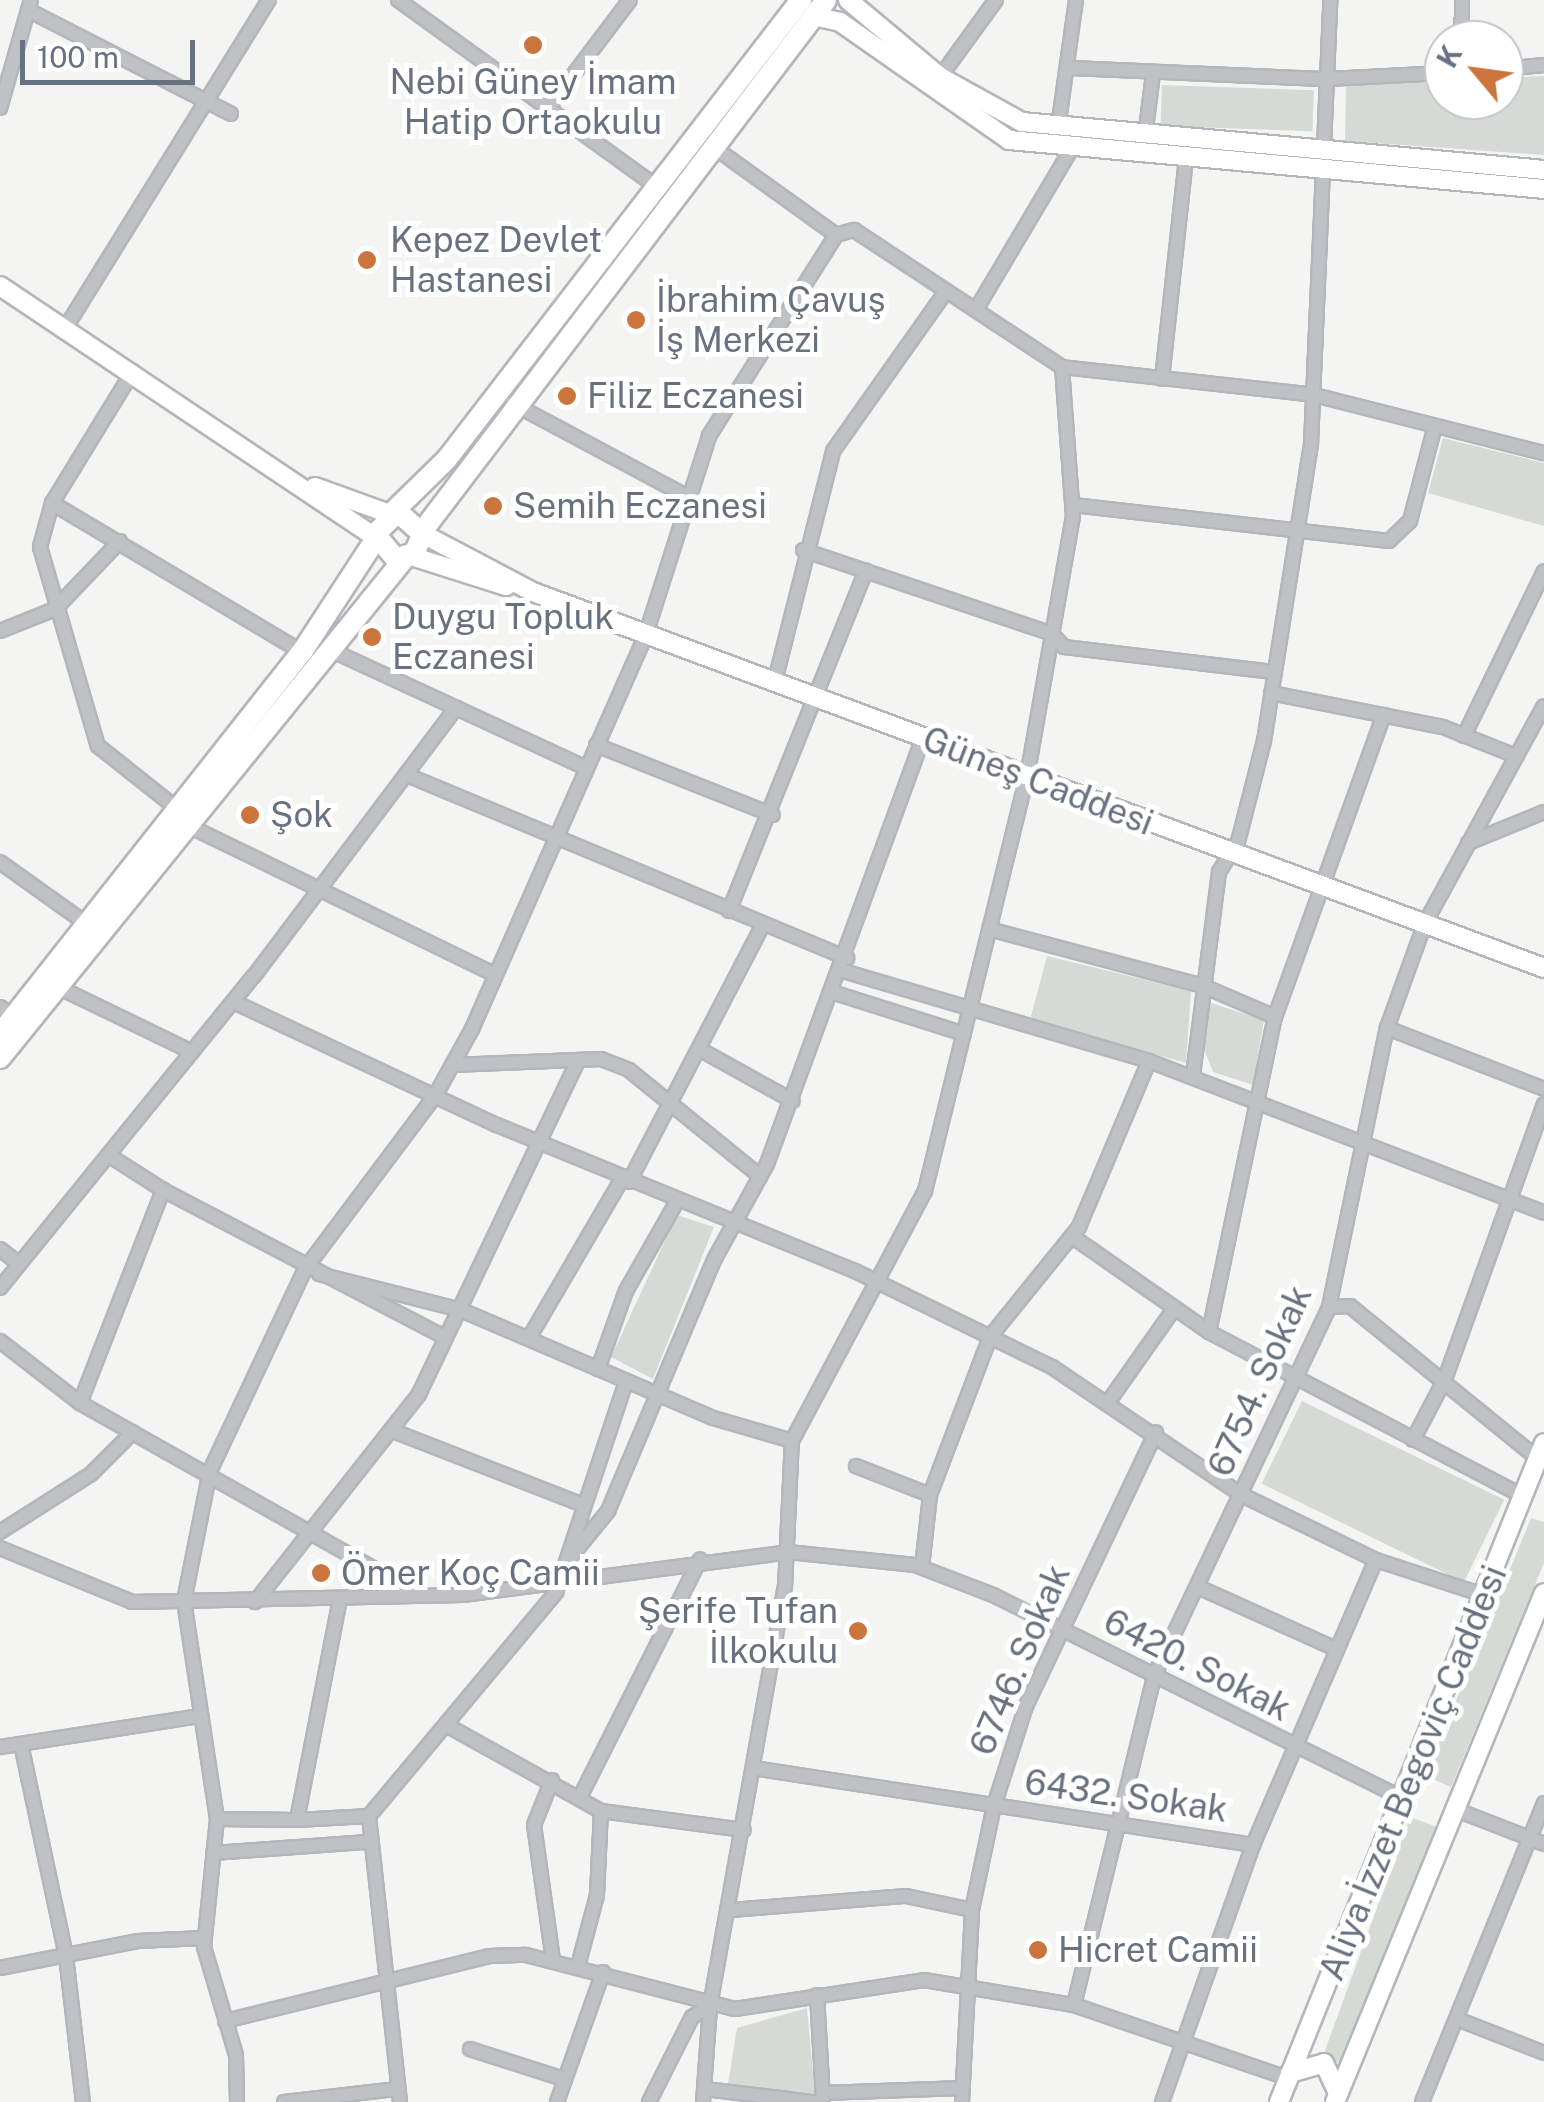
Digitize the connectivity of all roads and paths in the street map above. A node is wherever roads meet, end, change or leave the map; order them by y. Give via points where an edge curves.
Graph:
1 (269, 0) edge
2 (398, 0) edge
3 (630, 0) edge
4 (848, 0) edge
5 (996, 0) edge
6 (1076, 0) edge
7 (1330, 0) edge
8 (30, 5) edge
9 (814, 5) edge
10 (1070, 68) junction
11 (1152, 74) junction
12 (1424, 74) edge
13 (940, 76) junction
14 (1328, 80) junction
15 (212, 104) junction
16 (0, 105) edge
17 (549, 107) junction
18 (231, 114) dead end
19 (1058, 128) junction
20 (1145, 137) junction
21 (715, 148) junction
22 (1071, 150) junction
23 (1186, 158) junction
24 (1329, 163) junction
25 (1544, 170) edge
26 (656, 186) junction
27 (1544, 189) edge
28 (836, 235) junction
29 (0, 286) edge
30 (946, 293) junction
31 (977, 308) junction
32 (66, 327) junction
33 (1062, 367) junction
34 (134, 371) junction
35 (1162, 379) junction
36 (1314, 395) junction
37 (512, 403) junction
38 (1435, 426) junction
39 (1544, 453) edge
40 (305, 484) junction
41 (690, 498) junction
42 (52, 503) junction
43 (1074, 505) junction
44 (391, 514) junction
45 (1295, 529) junction
46 (422, 534) junction
47 (375, 538) junction
48 (120, 541) junction
49 (803, 550) junction
50 (408, 557) junction
51 (866, 570) junction
52 (1544, 572) edge
53 (532, 592) junction
54 (56, 608) junction
55 (0, 631) edge
56 (646, 634) junction
57 (1052, 634) junction
58 (333, 651) junction
59 (302, 652) junction
60 (1274, 672) junction
61 (775, 681) junction
62 (1271, 694) junction
63 (818, 698) junction
64 (1544, 706) edge
65 (456, 708) junction
66 (1384, 715) junction
67 (1464, 736) junction
68 (924, 737) junction
69 (596, 746) junction
70 (1516, 756) junction
71 (586, 768) junction
72 (407, 775) junction
73 (1028, 777) junction
74 (175, 806) junction
75 (1544, 812) edge
76 (773, 815) junction
77 (187, 825) junction
78 (558, 833) junction
79 (1468, 843) junction
80 (1230, 856) junction
81 (0, 862) edge
82 (1323, 890) junction
83 (320, 891) junction
84 (729, 911) junction
85 (84, 922) junction
86 (1426, 923) junction
87 (763, 925) junction
88 (990, 929) junction
89 (845, 964) junction
90 (1544, 968) edge
91 (496, 974) junction
92 (56, 986) junction
93 (1203, 986) junction
94 (836, 993) junction
95 (234, 1002) junction
96 (970, 1011) junction
97 (7, 1012) edge
98 (1274, 1017) junction
99 (1387, 1028) junction
100 (0, 1034) edge
101 (964, 1034) junction
102 (699, 1049) junction
103 (192, 1052) junction
104 (0, 1058) edge
105 (578, 1060) junction
106 (1149, 1061) junction
107 (452, 1064) junction
108 (1192, 1076) junction
109 (1544, 1090) edge
110 (435, 1096) junction
111 (1258, 1096) junction
112 (793, 1100) junction
113 (672, 1101) junction
114 (1544, 1104) edge
115 (1365, 1138) junction
116 (540, 1144) junction
117 (110, 1156) junction
118 (760, 1176) junction
119 (626, 1181) junction
120 (162, 1190) junction
121 (1508, 1198) junction
122 (676, 1203) junction
123 (1544, 1214) edge
124 (732, 1227) junction
125 (1072, 1237) junction
126 (0, 1249) edge
127 (20, 1264) junction
128 (312, 1271) junction
129 (873, 1280) junction
130 (0, 1288) edge
131 (1329, 1307) junction
132 (461, 1310) junction
133 (1174, 1310) junction
134 (1209, 1332) junction
135 (990, 1337) junction
136 (446, 1338) junction
137 (529, 1338) junction
138 (0, 1341) edge
139 (598, 1369) junction
140 (1445, 1379) junction
141 (626, 1382) junction
142 (1300, 1382) junction
143 (658, 1396) junction
144 (1109, 1401) junction
145 (80, 1403) junction
146 (133, 1432) junction
147 (396, 1432) junction
148 (1156, 1432) junction
149 (1414, 1440) junction
150 (792, 1441) junction
151 (1541, 1451) edge
152 (856, 1466) dead end
153 (210, 1472) junction
154 (930, 1494) junction
155 (1242, 1495) junction
156 (1523, 1496) junction
157 (578, 1503) junction
158 (0, 1532) edge
159 (308, 1534) junction
160 (0, 1548) edge
161 (788, 1552) junction
162 (569, 1558) junction
163 (700, 1559) junction
164 (1376, 1560) junction
165 (922, 1567) junction
166 (560, 1582) junction
167 (1198, 1587) junction
168 (1544, 1593) edge
169 (420, 1594) junction
170 (1484, 1595) junction
171 (340, 1599) junction
172 (184, 1600) junction
173 (255, 1602) junction
174 (1064, 1632) junction
175 (1336, 1649) junction
176 (1154, 1676) junction
177 (200, 1716) junction
178 (448, 1726) junction
179 (21, 1744) junction
180 (0, 1747) edge
181 (1293, 1747) junction
182 (753, 1768) junction
183 (552, 1780) junction
184 (580, 1795) junction
185 (1404, 1798) junction
186 (1544, 1804) edge
187 (994, 1806) junction
188 (601, 1810) junction
189 (1457, 1810) junction
190 (369, 1816) junction
191 (217, 1819) junction
192 (297, 1820) junction
193 (1117, 1825) junction
194 (744, 1830) junction
195 (1530, 1838) junction
196 (365, 1842) junction
197 (1544, 1844) edge
198 (1253, 1845) junction
199 (213, 1853) junction
200 (731, 1910) junction
201 (972, 1910) junction
202 (204, 1938) junction
203 (66, 1956) junction
204 (553, 1960) junction
205 (578, 1966) junction
206 (0, 1968) edge
207 (603, 1972) junction
208 (382, 1983) junction
209 (970, 1988) junction
210 (817, 1995) junction
211 (1074, 2005) junction
212 (710, 2006) junction
213 (1456, 2019) junction
214 (224, 2020) junction
215 (1188, 2042) junction
216 (470, 2049) dead end
217 (1544, 2054) edge
218 (1288, 2078) junction
219 (564, 2079) junction
220 (704, 2095) edge
221 (963, 2095) edge
222 (398, 2096) edge
223 (362, 2097) edge
224 (820, 2099) edge
225 (84, 2102) edge
226 (237, 2102) edge
227 (284, 2102) edge
228 (557, 2102) edge
229 (650, 2102) edge
230 (1162, 2102) edge
231 (1279, 2102) edge
232 (1290, 2102) edge
233 (1337, 2102) edge
234 (1422, 2102) edge

1 - 15 street
2 - 17 street
3 - 17 street
4 - 13 street
5 - 13 street
6 - 10 street
7 - 14 street
8 - 15 street
8 - 16 street
9 - 21 main road
9 - 22 street via 991,134
9 - 26 main road
10 - 11 street
10 - 19 street
11 - 14 street
11 - 20 street
12 - 14 street
13 - 19 street via 991,110
14 - 24 street
15 - 18 street
15 - 32 street
17 - 26 street
19 - 20 street
20 - 24 street
21 - 28 street
21 - 37 main road
22 - 23 street
22 - 31 street
23 - 24 street
23 - 35 street
24 - 25 street
24 - 27 street
24 - 36 street
26 - 44 main road via 447,459
28 - 30 street via 854,230
28 - 41 street via 731,392
29 - 32 street
30 - 31 street
30 - 49 street via 833,451
31 - 33 street
32 - 34 street
33 - 35 street
33 - 43 street
34 - 40 street
34 - 42 street
35 - 36 street
36 - 38 street
36 - 45 street
37 - 41 street
37 - 46 main road
38 - 39 street
38 - 45 street via 1412,514 1395,538
40 - 44 street
40 - 47 street
41 - 56 street
42 - 48 street
42 - 54 street via 40,547
43 - 45 street
43 - 57 street
44 - 46 main road via 412,516
44 - 47 main road
45 - 60 street
46 - 50 main road
46 - 53 street
47 - 50 main road via 389,558
47 - 59 main road
48 - 54 street
48 - 59 street
49 - 51 street
49 - 61 street
50 - 53 street
50 - 58 main road
51 - 57 street
51 - 63 street
52 - 67 street
53 - 56 street, Güneş Caddesi
54 - 55 street
54 - 74 street via 98,746
56 - 61 street, Güneş Caddesi
56 - 69 street
57 - 60 street via 1064,647
57 - 73 street
58 - 65 street
58 - 77 main road
59 - 74 main road
60 - 62 street
61 - 63 street, Güneş Caddesi
62 - 66 street
62 - 80 street
63 - 68 street, Güneş Caddesi
63 - 76 street
64 - 70 street, 6754. Sokak
65 - 71 street
65 - 72 street
66 - 67 street
66 - 82 street
67 - 70 street
68 - 73 street, Güneş Caddesi
68 - 89 street
69 - 71 street
69 - 76 street
70 - 79 street, 6754. Sokak
71 - 78 street
72 - 78 street
72 - 83 street
73 - 80 street, Güneş Caddesi
73 - 88 street
74 - 85 main road
75 - 79 street
76 - 84 street
77 - 83 street
77 - 92 main road
78 - 84 street
78 - 91 street
79 - 86 street, 6754. Sokak
80 - 82 street, Güneş Caddesi
80 - 93 street via 1219,872
81 - 85 street
82 - 86 street, Güneş Caddesi
82 - 98 street
83 - 91 street
83 - 95 street
84 - 87 street
85 - 97 main road
86 - 90 street, Güneş Caddesi
86 - 99 street, 6754. Sokak
87 - 89 street
87 - 102 street
88 - 93 street
88 - 96 street
89 - 94 street
89 - 96 street
91 - 107 street
92 - 103 street
92 - 104 main road
93 - 98 street
93 - 108 street
94 - 101 street
94 - 112 street
95 - 103 street
95 - 110 street
96 - 101 street
96 - 106 street
97 - 100 main road
98 - 111 street
99 - 109 street
99 - 115 street, 6754. Sokak
101 - 129 street via 925,1192
102 - 112 street
102 - 113 street
103 - 117 street
105 - 107 street
105 - 113 street via 629,1070
105 - 116 street
106 - 108 street
106 - 125 street
107 - 110 street
108 - 111 street
110 - 116 street
110 - 128 street
111 - 115 street
111 - 134 street
112 - 118 street
113 - 118 street
113 - 119 street
114 - 121 street
115 - 121 street
115 - 131 street, 6754. Sokak
116 - 119 street
116 - 132 street
117 - 120 street
117 - 127 street
118 - 124 street
119 - 122 street
119 - 137 street
120 - 128 street
120 - 145 street
121 - 123 street
121 - 140 street
122 - 124 street
122 - 139 street via 626,1291
124 - 129 street
124 - 143 street
125 - 133 street
125 - 135 street
126 - 127 street
127 - 130 street
128 - 132 street
128 - 136 street
128 - 153 street
129 - 135 street
129 - 150 street
131 - 140 street via 1350,1306
131 - 142 street, 6754. Sokak
132 - 136 street
132 - 137 street
133 - 134 street
133 - 144 street
134 - 142 street
135 - 144 street
135 - 154 street
136 - 147 street
137 - 139 street
138 - 145 street
139 - 141 street
140 - 149 street
140 - 151 street
141 - 143 street
141 - 157 street
142 - 149 street
142 - 155 street, 6754. Sokak
143 - 150 street
143 - 162 street via 608,1511
144 - 148 street
145 - 146 street
146 - 153 street
146 - 158 street via 91,1474
147 - 157 street
147 - 159 street
148 - 155 street
148 - 174 street, 6746. Sokak
149 - 156 street
150 - 161 street
151 - 156 street, Aliya İzzet Begoviç Caddesi
152 - 154 street
153 - 159 street
153 - 172 street
154 - 165 street
155 - 164 street
155 - 167 street, 6754. Sokak
156 - 170 street, Aliya İzzet Begoviç Caddesi
157 - 162 street
159 - 169 street
159 - 173 street
160 - 172 street, 6420. Sokak via 110,1598
161 - 163 street, 6420. Sokak
161 - 165 street, 6420. Sokak
161 - 182 street
162 - 166 street
163 - 166 street, 6420. Sokak
163 - 184 street
164 - 170 street
164 - 175 street
165 - 174 street, 6420. Sokak
166 - 169 street, 6420. Sokak
166 - 178 street
167 - 175 street
167 - 176 street, 6754. Sokak
168 - 189 street, Aliya İzzet Begoviç Caddesi
169 - 171 street, 6420. Sokak
170 - 185 street, Aliya İzzet Begoviç Caddesi
171 - 173 street, 6420. Sokak
171 - 192 street
172 - 173 street, 6420. Sokak
172 - 177 street
174 - 176 street, 6420. Sokak
174 - 187 street, 6746. Sokak via 1026,1706
175 - 181 street
176 - 181 street, 6420. Sokak
176 - 193 street, 6754. Sokak
177 - 179 street
177 - 191 street
178 - 183 street
178 - 190 street
179 - 180 street
179 - 203 street
181 - 185 street, 6420. Sokak
181 - 198 street
182 - 187 street, 6432. Sokak
182 - 194 street
183 - 184 street
183 - 204 street via 534,1825
184 - 188 street
185 - 218 street, Aliya İzzet Begoviç Caddesi
186 - 195 street
187 - 193 street, 6432. Sokak
187 - 201 street, 6746. Sokak
188 - 194 street
188 - 205 street via 598,1895
189 - 195 street
189 - 233 street, Aliya İzzet Begoviç Caddesi
190 - 192 street
190 - 196 street
191 - 192 street
191 - 199 street
193 - 198 street, 6432. Sokak
193 - 211 street, 6754. Sokak
194 - 200 street
195 - 197 street
195 - 213 street
196 - 199 street
196 - 208 street
198 - 215 street
199 - 202 street
200 - 201 street via 892,1896
200 - 212 street
201 - 209 street, 6746. Sokak
202 - 203 street
202 - 214 street
203 - 206 street
203 - 225 street
204 - 205 street
204 - 208 street via 489,1956
205 - 207 street
207 - 212 street
207 - 219 street
208 - 214 street
208 - 222 street
209 - 210 street via 884,1980
209 - 211 street
209 - 221 street, 6746. Sokak
210 - 212 street via 758,2008
210 - 224 street
211 - 215 street
212 - 220 street
212 - 229 street via 692,2017
213 - 217 street
213 - 234 street
214 - 226 street
215 - 218 street
215 - 230 street
216 - 219 street
218 - 231 street, Aliya İzzet Begoviç Caddesi
218 - 232 street
218 - 233 street via 1306,2061 1324,2063 1336,2075
219 - 228 street
220 - 224 street
221 - 224 street
222 - 223 street
223 - 227 street

